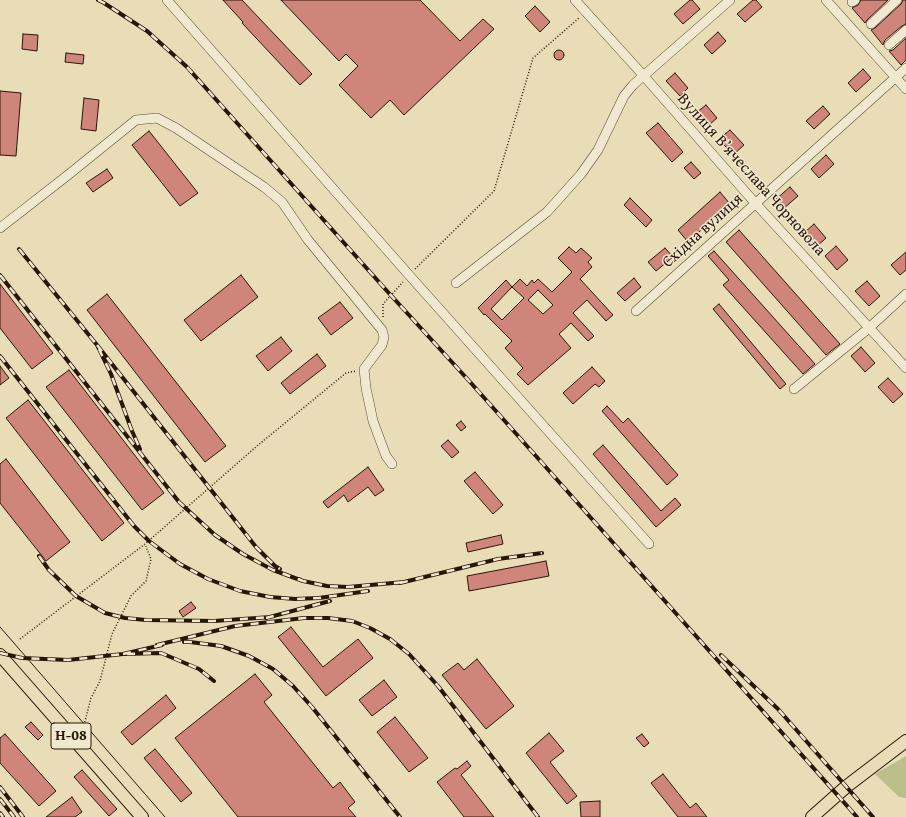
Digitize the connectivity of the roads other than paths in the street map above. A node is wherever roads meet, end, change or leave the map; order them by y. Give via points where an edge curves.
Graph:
1 (167, 0) edge
2 (575, 0) edge
3 (730, 0) edge
4 (826, 0) edge
5 (897, 0) edge
6 (870, 24) dead end
7 (906, 30) edge
8 (890, 45) dead end
9 (906, 68) edge
10 (644, 75) junction
11 (896, 78) junction
12 (906, 89) edge
13 (756, 204) junction
14 (0, 228) edge
15 (456, 283) dead end
16 (906, 294) edge
17 (636, 311) dead end
18 (868, 328) junction
19 (906, 368) edge
20 (794, 389) dead end
21 (392, 464) dead end
22 (649, 544) dead end
23 (0, 655) edge
24 (906, 741) edge
25 (142, 817) edge
26 (812, 817) edge

1 - 22 street
2 - 10 street, Вулиця Вʼячеслава Чорновола
3 - 10 street
4 - 11 street
5 - 6 street
7 - 8 street
9 - 11 street, Східна вулиця
10 - 13 street, Вулиця Вʼячеслава Чорновола
10 - 15 street via 624,96 598,150 581,174 546,212
11 - 12 street
11 - 13 street, Східна вулиця
13 - 17 street, Східна вулиця
13 - 18 street, Вулиця Вʼячеслава Чорновола
14 - 21 street via 136,120 157,118 176,128 282,202 308,240 382,330 382,345 364,369 373,420 386,456
16 - 18 street
18 - 19 street, Вулиця Вʼячеслава Чорновола
18 - 20 street
23 - 25 main road, Н-08
24 - 26 main road via 847,786

